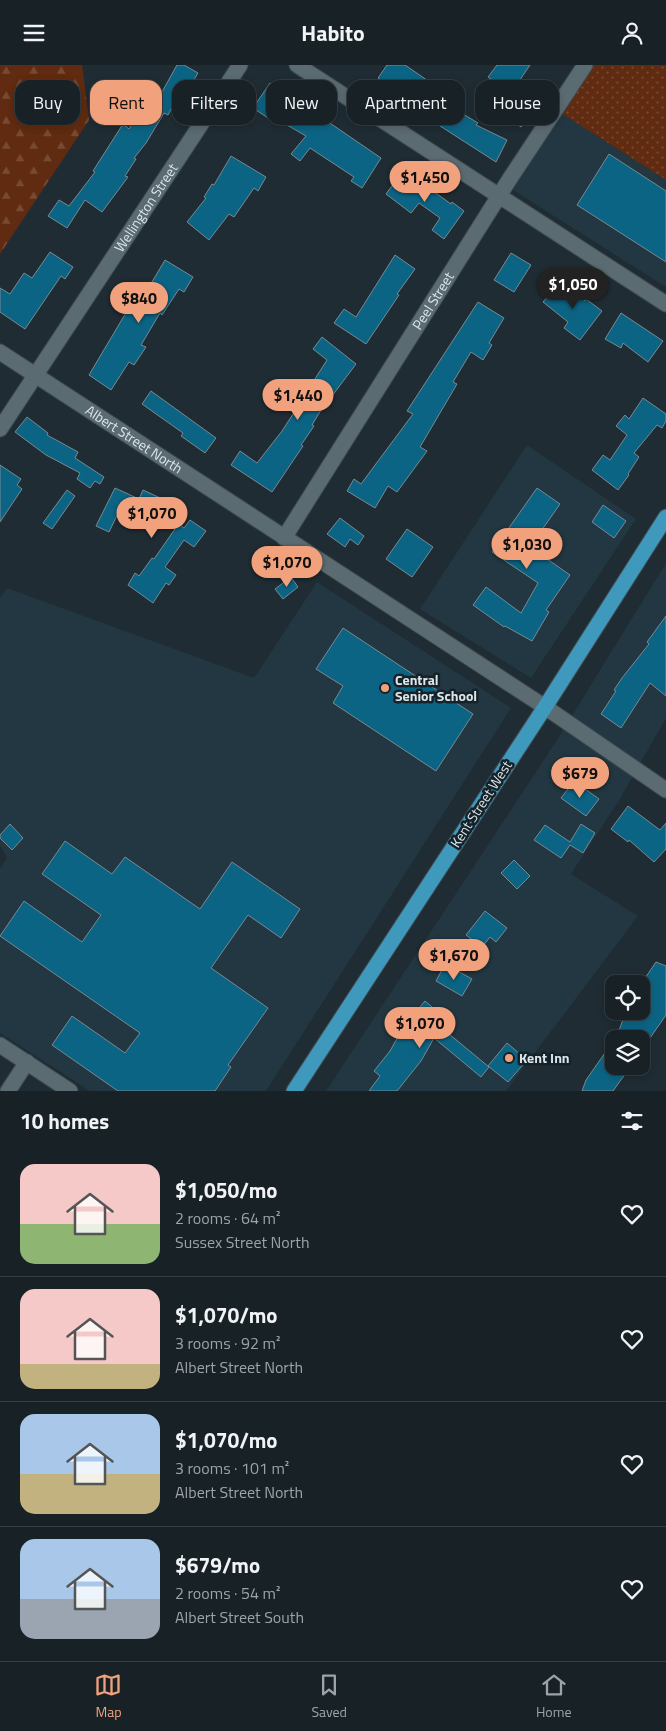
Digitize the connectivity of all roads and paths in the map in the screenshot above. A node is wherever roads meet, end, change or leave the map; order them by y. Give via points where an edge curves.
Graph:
1 (240, 65) edge
2 (297, 65) edge
3 (585, 65) edge
4 (499, 196) junction
5 (666, 304) edge
6 (0, 352) edge
7 (35, 374) junction
8 (0, 429) edge
9 (666, 517) edge
10 (284, 538) junction
11 (545, 707) junction
12 (666, 790) edge
13 (0, 1045) edge
14 (27, 1062) junction
15 (8, 1091) edge
16 (70, 1091) edge
17 (294, 1091) edge

1 - 7 street, Wellington Street
2 - 4 street
3 - 4 street, Peel Street
4 - 5 street
4 - 10 street, Peel Street
6 - 7 street, Albert Street North
7 - 8 street, Wellington Street
7 - 10 street, Albert Street North
9 - 11 main road, Kent Street West
10 - 11 street, Albert Street North
11 - 12 street, Albert Street North
11 - 17 main road, Kent Street West
13 - 14 street
14 - 15 street
14 - 16 street

